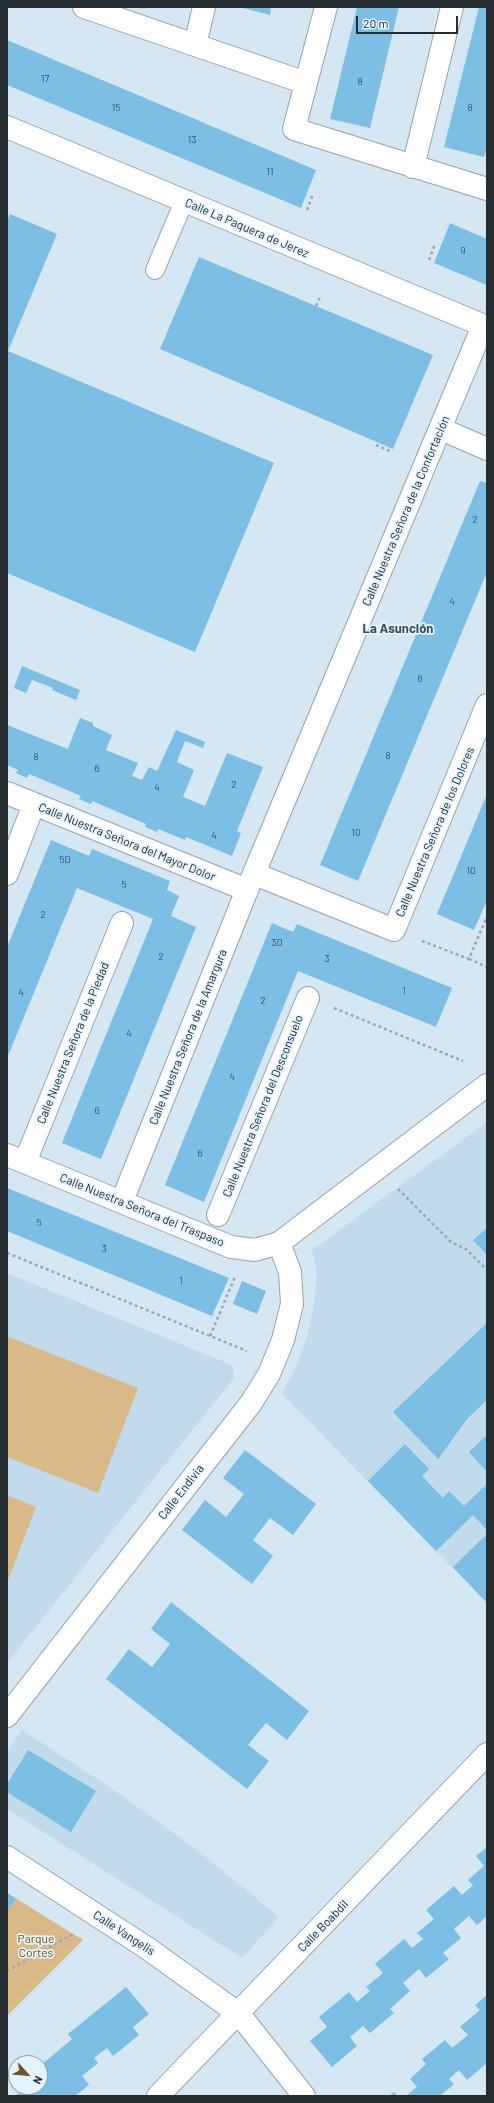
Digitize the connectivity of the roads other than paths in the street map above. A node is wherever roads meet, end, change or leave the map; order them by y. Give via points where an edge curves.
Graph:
1 (84, 7) edge
2 (204, 7) edge
3 (326, 7) edge
4 (452, 7) edge
5 (195, 44) junction
6 (306, 83) junction
7 (7, 127) edge
8 (413, 167) junction
9 (487, 189) edge
10 (184, 201) junction
11 (155, 270) dead end
12 (485, 326) edge
13 (440, 429) junction
14 (487, 449) edge
15 (487, 705) edge
16 (7, 793) edge
17 (34, 804) junction
18 (7, 874) edge
19 (251, 882) junction
20 (122, 923) dead end
21 (308, 998) road end
22 (487, 1086) edge
23 (16, 1159) edge
24 (122, 1201) junction
25 (218, 1215) dead end
26 (279, 1243) junction
27 (7, 1716) edge
28 (487, 1754) edge
29 (7, 1857) edge
30 (239, 2014) junction
31 (158, 2096) edge
32 (304, 2096) edge

1 - 5 street
2 - 5 street
3 - 6 street
4 - 8 street
5 - 6 street
6 - 8 street via 294,129
7 - 10 street, Calle La Paquera de Jerez
8 - 9 street
10 - 11 lane
10 - 12 street, Calle La Paquera de Jerez
12 - 13 street, Calle Nuestra Señora de la Confortación
13 - 14 street
13 - 19 street, Calle Nuestra Señora de la Confortación
15 - 19 street, Calle Nuestra Señora de los Dolores via 394,930
16 - 17 street, Calle Nuestra Señora del Mayor Dolor
17 - 18 street
17 - 19 street, Calle Nuestra Señora del Mayor Dolor
19 - 24 street, Calle Nuestra Señora de la Amargura
20 - 23 street, Calle Nuestra Señora de la Piedad
21 - 25 street, Calle Nuestra Señora del Desconsuelo
22 - 26 street
23 - 24 street, Calle Nuestra Señora del Traspaso
24 - 26 street, Calle Nuestra Señora del Traspaso via 231,1247 255,1250
26 - 27 street, Calle Endivia via 290,1272 292,1304 283,1340 269,1374 251,1403
28 - 30 street, Calle Boabdil
29 - 30 street, Calle Vangelis via 147,1948
30 - 31 street, Calle Boabdil
30 - 32 street, Calle Vangelis

